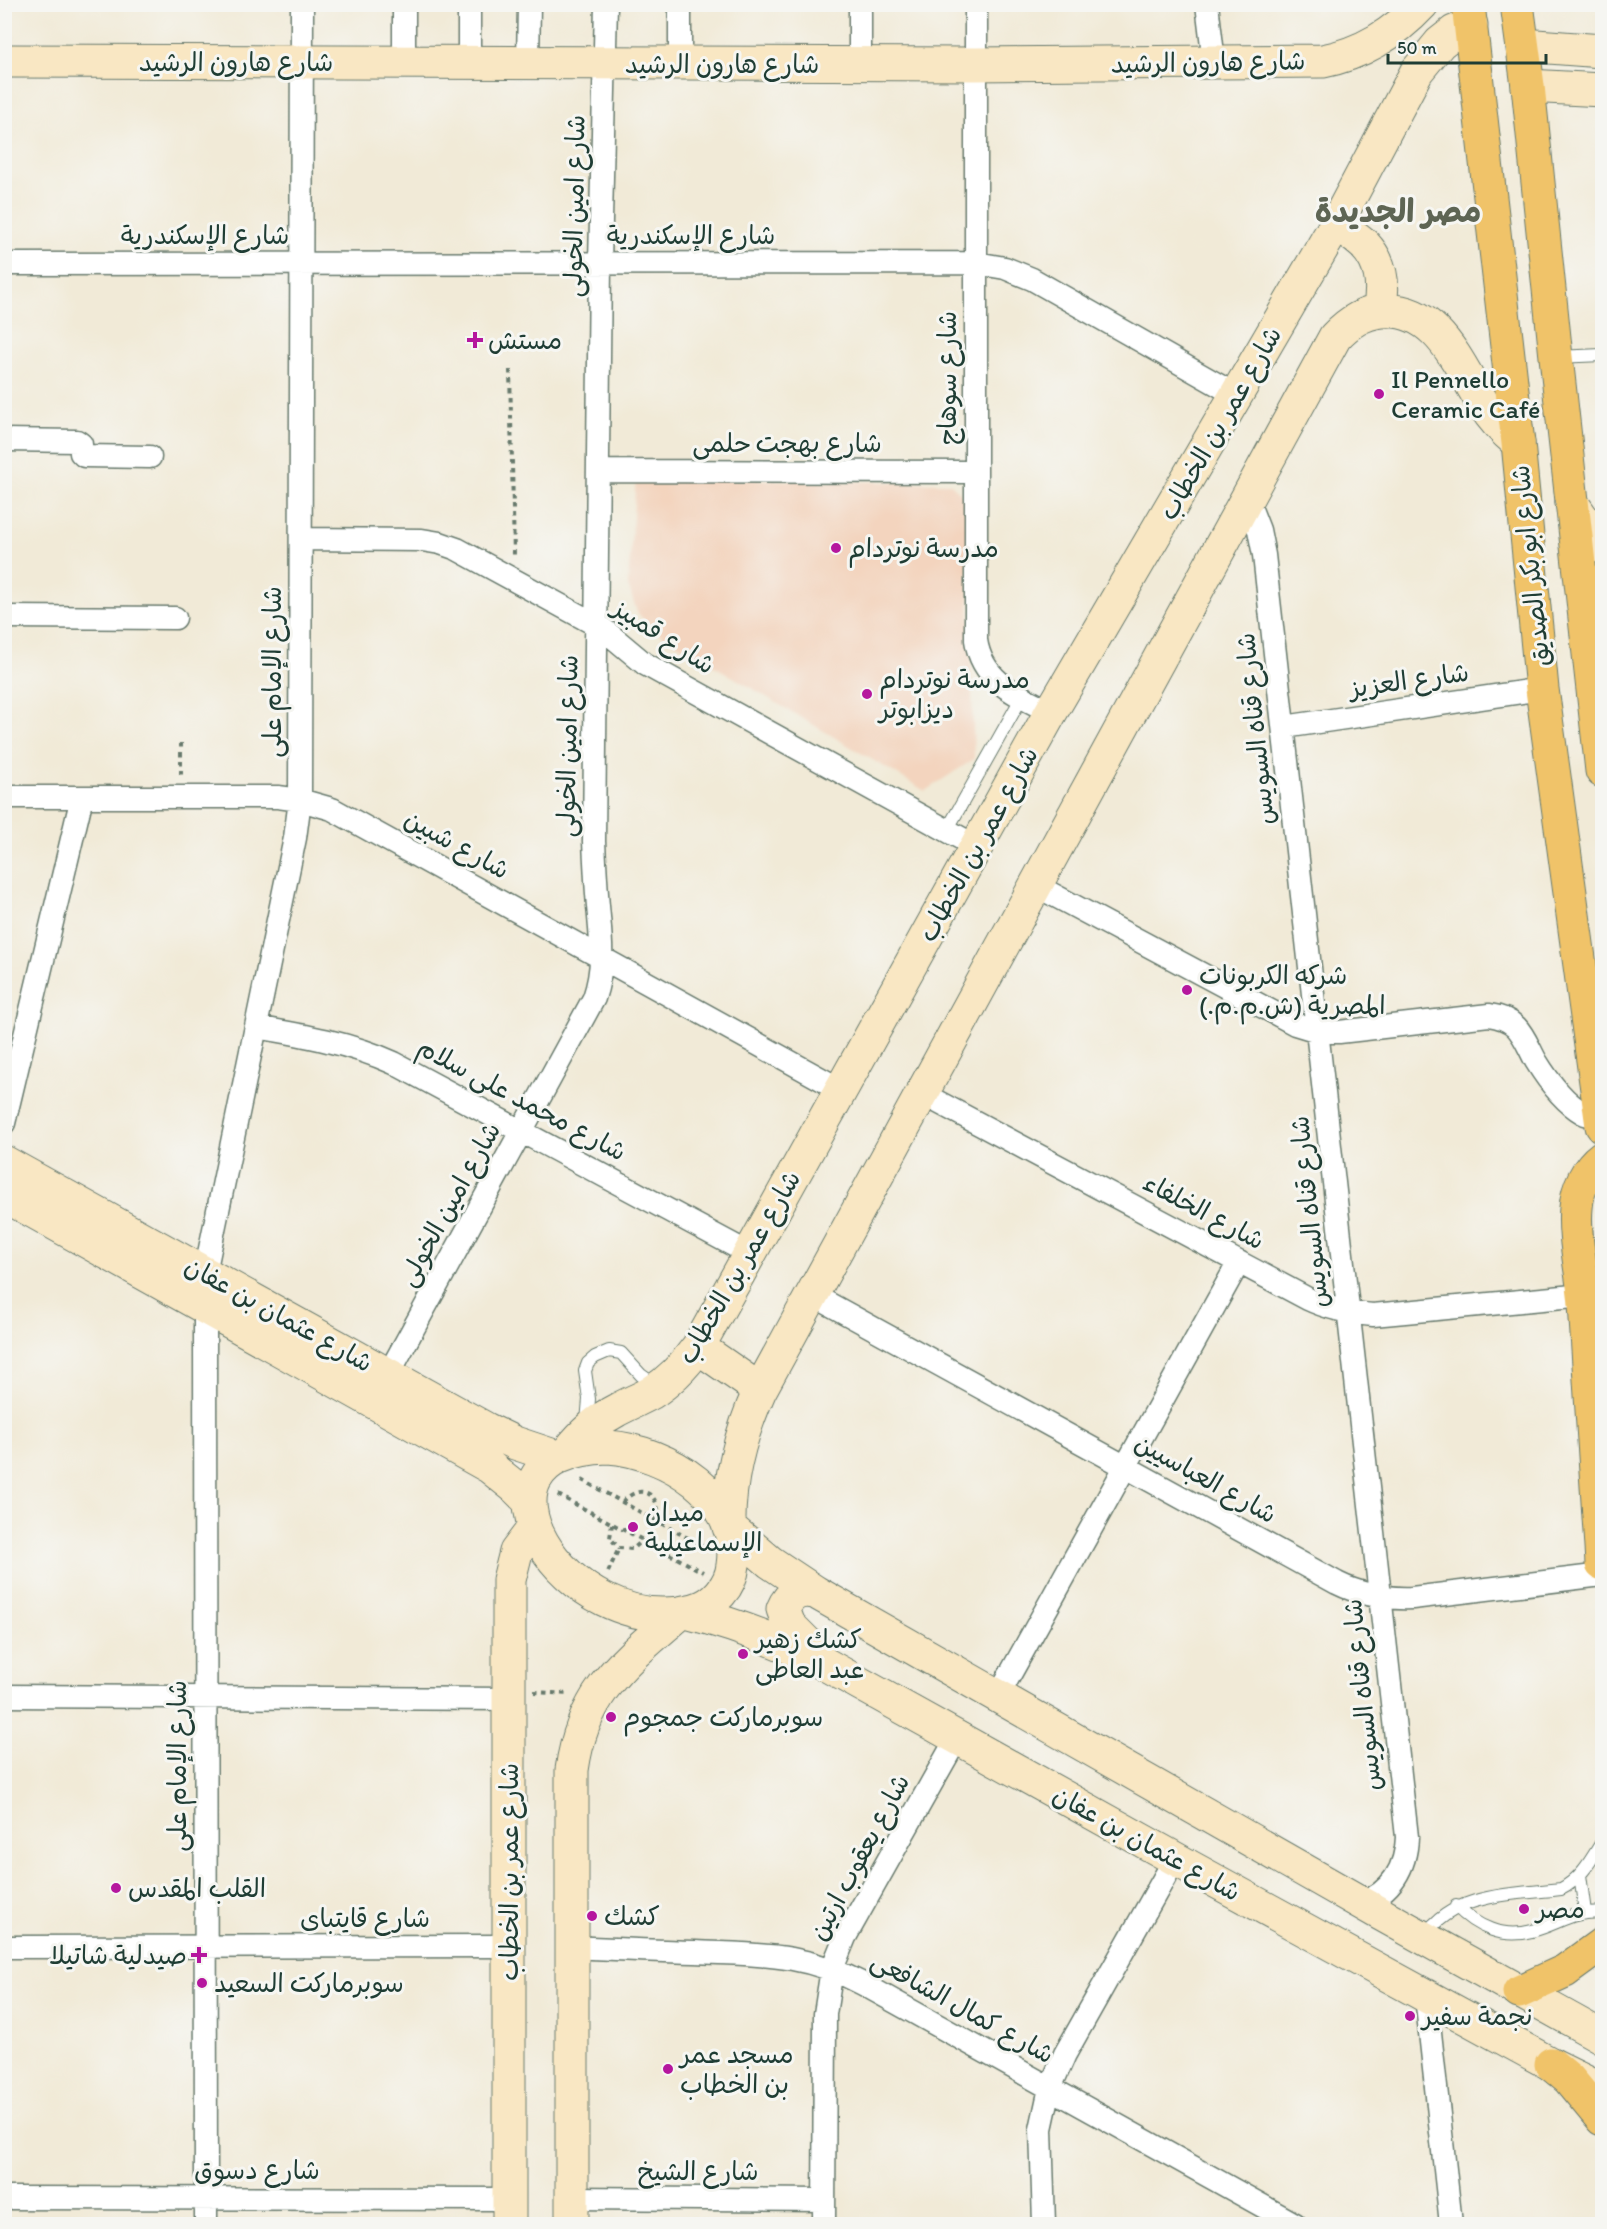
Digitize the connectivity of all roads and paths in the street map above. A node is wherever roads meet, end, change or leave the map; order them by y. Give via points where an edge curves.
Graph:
1 (302, 4) edge
2 (404, 4) edge
3 (469, 4) edge
4 (529, 4) edge
5 (606, 4) edge
6 (680, 4) edge
7 (860, 4) edge
8 (976, 4) edge
9 (1207, 4) edge
10 (1422, 4) edge
11 (1517, 4) edge
12 (1470, 15) edge
13 (1523, 45) junction
14 (1602, 51) edge
15 (4, 61) edge
16 (302, 62) junction
17 (1215, 62) junction
18 (404, 63) junction
19 (469, 63) junction
20 (528, 63) junction
21 (606, 63) junction
22 (680, 63) junction
23 (860, 64) junction
24 (976, 64) junction
25 (1528, 86) junction
26 (1602, 90) edge
27 (1335, 226) junction
28 (301, 263) junction
29 (600, 263) junction
30 (976, 263) junction
31 (4, 264) edge
32 (1379, 311) junction
33 (1602, 355) edge
34 (1556, 357) junction
35 (510, 370) dead end
36 (1236, 395) junction
37 (4, 440) edge
38 (1518, 443) junction
39 (150, 457) dead end
40 (598, 471) junction
41 (976, 472) junction
42 (1246, 499) junction
43 (1572, 503) junction
44 (301, 539) junction
45 (1602, 547) edge
46 (515, 581) junction
47 (4, 617) edge
48 (175, 618) dead end
49 (597, 626) junction
50 (1542, 689) junction
51 (1022, 697) junction
52 (1598, 700) edge
53 (1052, 712) junction
54 (1284, 727) junction
55 (181, 743) dead end
56 (1602, 771) edge
57 (4, 797) edge
58 (82, 797) junction
59 (181, 797) junction
60 (300, 800) junction
61 (947, 830) junction
62 (977, 847) junction
63 (1035, 885) junction
64 (603, 957) junction
65 (256, 1027) junction
66 (1318, 1031) junction
67 (841, 1090) junction
68 (921, 1093) junction
69 (1602, 1121) edge
70 (4, 1123) edge
71 (521, 1131) junction
72 (1602, 1157) edge
73 (4, 1162) edge
74 (4, 1195) edge
75 (750, 1254) junction
76 (1239, 1262) junction
77 (205, 1273) junction
78 (811, 1294) junction
79 (1584, 1295) junction
80 (205, 1307) junction
81 (1349, 1312) junction
82 (698, 1347) junction
83 (388, 1375) junction
84 (659, 1387) junction
85 (760, 1390) junction
86 (1125, 1467) junction
87 (551, 1474) junction
88 (623, 1502) junction
89 (657, 1521) junction
90 (612, 1524) junction
91 (729, 1527) junction
92 (643, 1540) junction
93 (1602, 1564) edge
94 (730, 1574) junction
95 (1602, 1575) edge
96 (815, 1592) junction
97 (1380, 1597) junction
98 (683, 1613) junction
99 (836, 1670) junction
100 (509, 1695) junction
101 (4, 1696) edge
102 (206, 1696) junction
103 (597, 1696) junction
104 (998, 1696) junction
105 (957, 1738) junction
106 (1602, 1842) edge
107 (1175, 1859) junction
108 (1580, 1875) junction
109 (1362, 1903) junction
110 (1456, 1906) junction
111 (1585, 1912) junction
112 (1602, 1913) edge
113 (1423, 1937) junction
114 (1602, 1944) edge
115 (509, 1946) junction
116 (4, 1947) edge
117 (206, 1947) junction
118 (571, 1947) junction
119 (832, 1969) junction
120 (1519, 1992) junction
121 (1426, 1996) junction
122 (1602, 2037) edge
123 (1551, 2064) junction
124 (1050, 2088) junction
125 (1602, 2089) edge
126 (1602, 2119) edge
127 (4, 2198) edge
128 (206, 2199) junction
129 (825, 2200) junction
130 (572, 2211) edge
131 (509, 2212) edge
132 (1256, 2213) edge
133 (206, 2224) edge
134 (824, 2224) edge
135 (1044, 2224) edge
136 (1295, 2224) edge
137 (1451, 2224) edge

1 - 16 street, شارع الإمام على
2 - 18 street
3 - 19 street
4 - 20 street
5 - 21 street, شارع امين الخولى
6 - 22 street
7 - 23 street
8 - 24 street, شارع سوهاج
9 - 17 street
10 - 17 street, شارع هارون الرشيد via 1385,37 1340,58
11 - 13 main road, شارع ابو بكر الصديق
12 - 27 street, شارع عمر بن الخطاب via 1427,56
12 - 38 main road, شارع ابو بكر الصديق
13 - 14 street
13 - 25 main road, شارع ابو بكر الصديق
15 - 16 street, شارع هارون الرشيد
16 - 18 street, شارع هارون الرشيد
16 - 28 street, شارع الإمام على
17 - 24 street, شارع هارون الرشيد
18 - 19 street, شارع هارون الرشيد
19 - 20 street, شارع هارون الرشيد
20 - 21 street, شارع هارون الرشيد
21 - 22 street, شارع هارون الرشيد
21 - 29 street, شارع امين الخولى
22 - 23 street, شارع هارون الرشيد
23 - 24 street, شارع هارون الرشيد
24 - 30 street, شارع سوهاج
25 - 26 street
25 - 34 main road, شارع ابو بكر الصديق
27 - 32 street via 1356,237 1373,256 1382,283
27 - 36 street, شارع عمر بن الخطاب
28 - 29 street, شارع الإسكندرية
28 - 31 street, شارع الإسكندرية
28 - 44 street, شارع الإمام على
29 - 30 street, شارع الإسكندرية
29 - 40 street, شارع امين الخولى
30 - 36 street, شارع الإسكندرية via 1005,268 1032,279
30 - 41 street, شارع سوهاج
32 - 38 street via 1410,315 1436,332 1490,413
32 - 42 street via 1359,317 1335,337
33 - 34 lane
34 - 43 main road, شارع ابو بكر الصديق
35 - 46 path
36 - 53 street, شارع عمر بن الخطاب
37 - 39 street via 77,441 84,456
38 - 50 main road, شارع ابو بكر الصديق
40 - 41 street, شارع بهجت حلمى
40 - 49 street, شارع امين الخولى
41 - 51 street, شارع سوهاج via 977,650 991,676
42 - 54 street, شارع قناه السويس via 1262,538
42 - 63 street
43 - 45 street
43 - 52 main road, شارع ابو بكر الصديق
44 - 46 street, شارع قمبيز via 431,541 457,549
44 - 60 street, شارع الإمام على
46 - 49 street, شارع قمبيز
47 - 48 street
49 - 61 street, شارع قمبيز via 645,664
49 - 64 street, شارع امين الخولى via 594,841
50 - 54 street, شارع العزيز
50 - 69 main road, شارع ابو بكر الصديق
51 - 53 street, شارع سوهاج
51 - 61 lane
52 - 56 main road, شارع ابو بكر الصديق
53 - 62 street, شارع عمر بن الخطاب
54 - 66 street, شارع قناه السويس
55 - 59 path
57 - 58 street, شارع شبين
58 - 59 street, شارع شبين
58 - 70 street
59 - 60 street, شارع شبين
60 - 64 street, شارع شبين via 342,813
60 - 65 street, شارع الإمام على
61 - 62 street, شارع قمبيز
62 - 67 street, شارع عمر بن الخطاب
63 - 66 street via 1294,1024
63 - 68 street
64 - 67 street, شارع شبين
64 - 71 street, شارع امين الخولى via 594,998
65 - 71 street, شارع محمد على سلام via 366,1051 394,1062
65 - 77 street, شارع الإمام على
66 - 69 street via 1496,1016 1521,1032 1543,1071 1562,1094 1584,1114
66 - 81 street, شارع قناه السويس
67 - 75 street, شارع عمر بن الخطاب
68 - 76 street, شارع الخلفاء
68 - 78 street
71 - 75 street, شارع محمد على سلام
71 - 83 street, شارع امين الخولى
72 - 79 main road via 1583,1181 1576,1208
73 - 77 street, شارع عثمان بن عفان
74 - 80 street, شارع عثمان بن عفان
75 - 82 street, شارع عمر بن الخطاب
76 - 81 street, شارع الخلفاء via 1318,1303
76 - 86 street
77 - 83 street, شارع عثمان بن عفان
78 - 85 street
78 - 86 street, شارع العباسيين
79 - 81 street, شارع الخلفاء via 1384,1314
79 - 93 main road
80 - 87 street, شارع عثمان بن عفان via 490,1467 515,1487
80 - 102 street, شارع الإمام على
81 - 97 street, شارع قناه السويس
82 - 84 street, شارع عمر بن الخطاب
82 - 85 street
83 - 87 street, شارع عثمان بن عفان via 525,1447
84 - 87 street, شارع عمر بن الخطاب via 600,1420
84 - 87 lane via 641,1375 621,1353 609,1351 595,1357 585,1371 589,1406
85 - 91 street via 738,1456
86 - 97 street, شارع العباسيين via 1337,1583
86 - 104 street
87 - 88 path
87 - 90 path
87 - 91 street via 594,1447 621,1448 660,1458 704,1490 722,1511
87 - 98 street via 546,1550 558,1566 592,1594 616,1606 641,1612
87 - 100 street, شارع عمر بن الخطاب via 510,1573
88 - 89 path
88 - 89 path via 629,1495 648,1493 656,1500
89 - 94 path
90 - 92 path
90 - 92 path via 610,1538 619,1548 633,1549
91 - 94 street via 734,1551
91 - 96 street, شارع عثمان بن عفان via 770,1562
92 - 94 path
94 - 98 street via 709,1604
95 - 97 street, شارع العباسيين via 1412,1598
96 - 99 street via 800,1591 791,1596 784,1614 792,1629
96 - 104 street, شارع عثمان بن عفان
97 - 109 street, شارع قناه السويس via 1407,1846 1396,1878 1378,1896
98 - 99 street, شارع عثمان بن عفان via 770,1638
98 - 103 street via 626,1661
99 - 105 street, شارع عثمان بن عفان
100 - 102 street
100 - 103 path
100 - 115 street, شارع عمر بن الخطاب
101 - 102 street
102 - 117 street, شارع الإمام على
103 - 118 street via 580,1730 572,1770
104 - 109 street, شارع عثمان بن عفان
105 - 107 street, شارع عثمان بن عفان
105 - 119 street, شارع يعقوب ارتين via 845,1937
106 - 108 lane
107 - 121 street, شارع عثمان بن عفان
107 - 124 street via 1065,2054
108 - 110 lane via 1561,1889 1479,1899
108 - 111 lane
109 - 113 street, شارع عثمان بن عفان
110 - 111 lane via 1478,1924 1514,1933 1533,1931
110 - 113 lane
111 - 112 lane
113 - 120 street, شارع عثمان بن عفان
114 - 120 main road via 1565,1971
115 - 117 street, شارع قايتباى
115 - 131 street, شارع عمر بن الخطاب
116 - 117 street, شارع قايتباى
117 - 128 street, شارع الإمام على
118 - 119 street, شارع كمال الشافعى via 777,1955
118 - 130 street
119 - 124 street, شارع كمال الشافعى
119 - 129 street, شارع يعقوب ارتين via 825,2014
120 - 122 street, شارع عثمان بن عفان
121 - 123 street, شارع عثمان بن عفان
121 - 137 street
123 - 125 street, شارع عثمان بن عفان
123 - 126 main road
124 - 132 street, شارع كمال الشافعى
124 - 135 street via 1041,2129
127 - 128 street, شارع دسوق
128 - 131 street, شارع دسوق
128 - 133 street, شارع الإمام على
129 - 130 street, شارع الشيخ
129 - 134 street, شارع يعقوب ارتين
132 - 136 street, شارع كمال الشافعى

